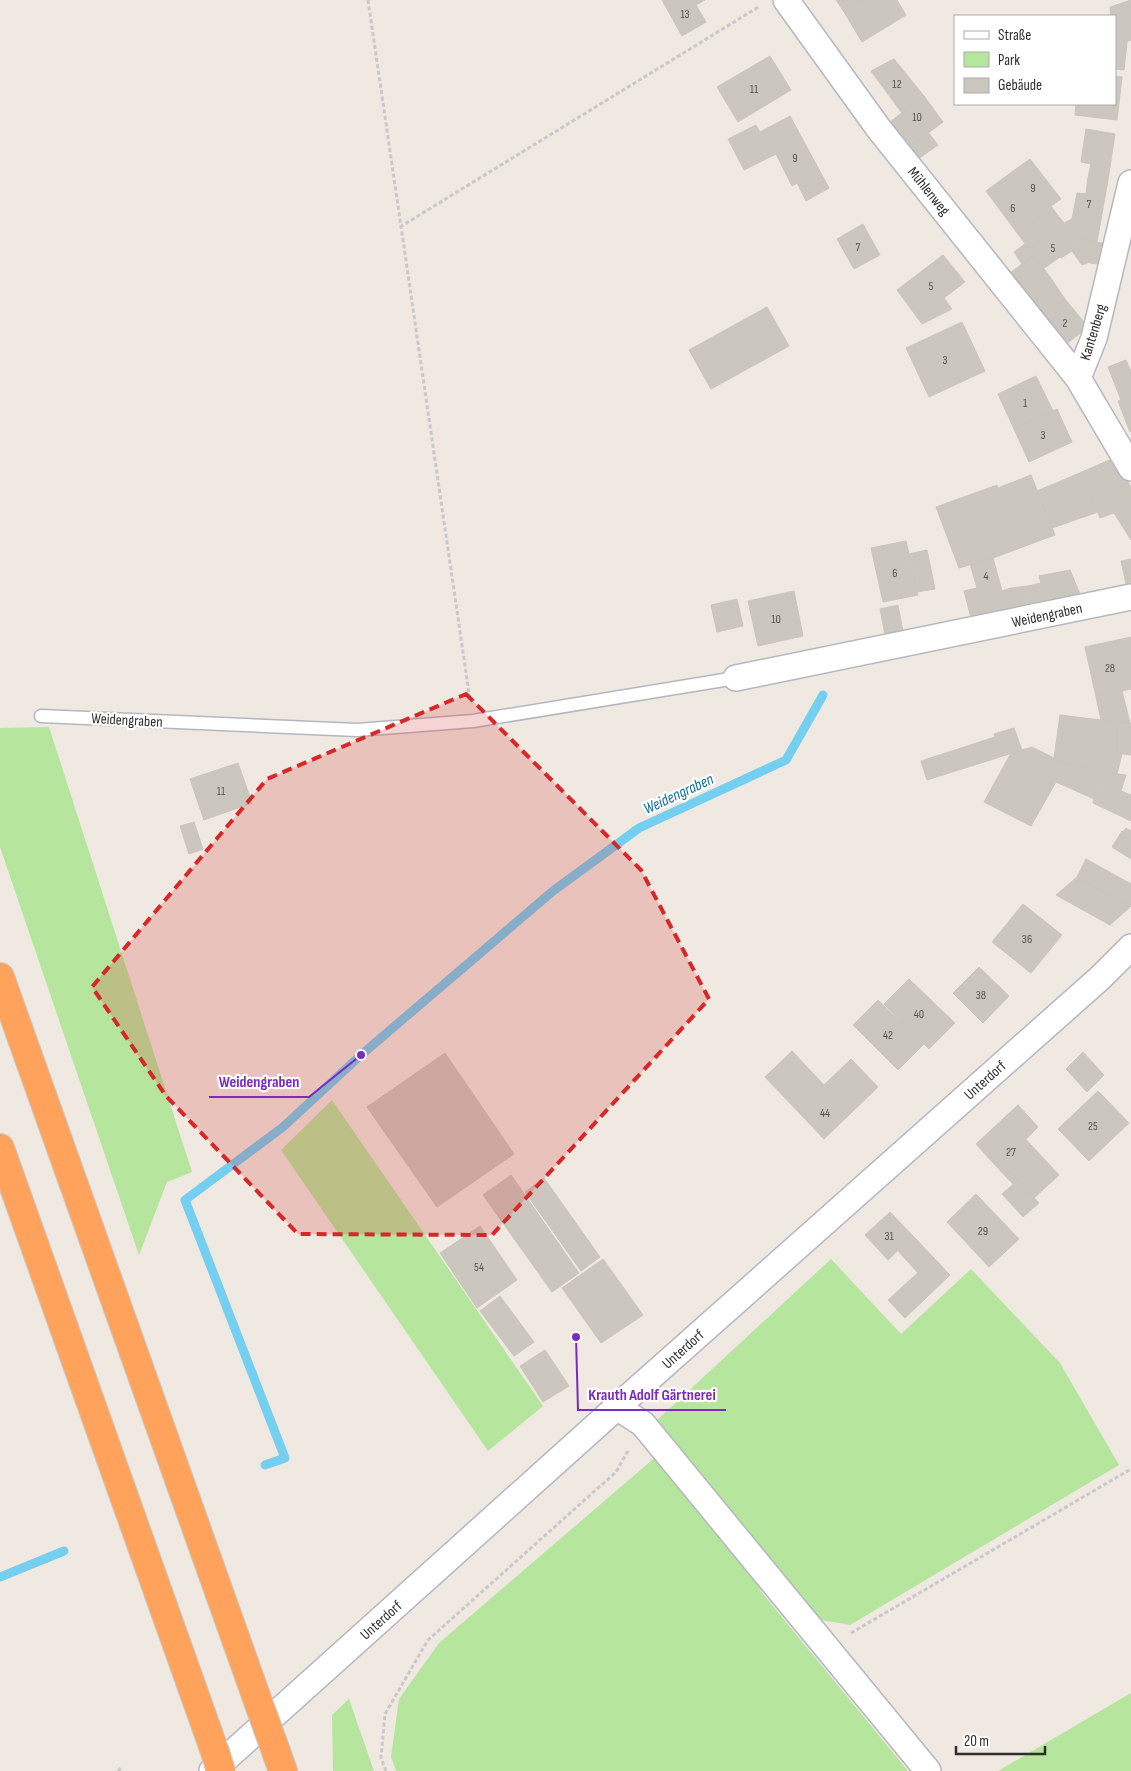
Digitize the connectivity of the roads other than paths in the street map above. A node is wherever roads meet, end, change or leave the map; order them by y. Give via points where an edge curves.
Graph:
1 (786, 0) edge
2 (1131, 183) edge
3 (1078, 378) junction
4 (1131, 468) edge
5 (1131, 598) edge
6 (736, 678) joint
7 (41, 716) dead end
8 (1131, 947) edge
9 (0, 978) edge
10 (0, 1148) edge
11 (617, 1408) junction
12 (216, 1764) edge
13 (282, 1771) edge
14 (928, 1771) edge

1 - 3 street, Mühlenweg via 879,129
2 - 3 street, Kantenberg via 1094,338
3 - 4 street, Kantenberg
5 - 6 street, Weidengraben
6 - 7 lane, Weidengraben via 473,721 357,730
8 - 11 street, Unterdorf
9 - 13 highway, bridge
10 - 12 highway
11 - 12 street, Unterdorf
11 - 14 street via 643,1424

